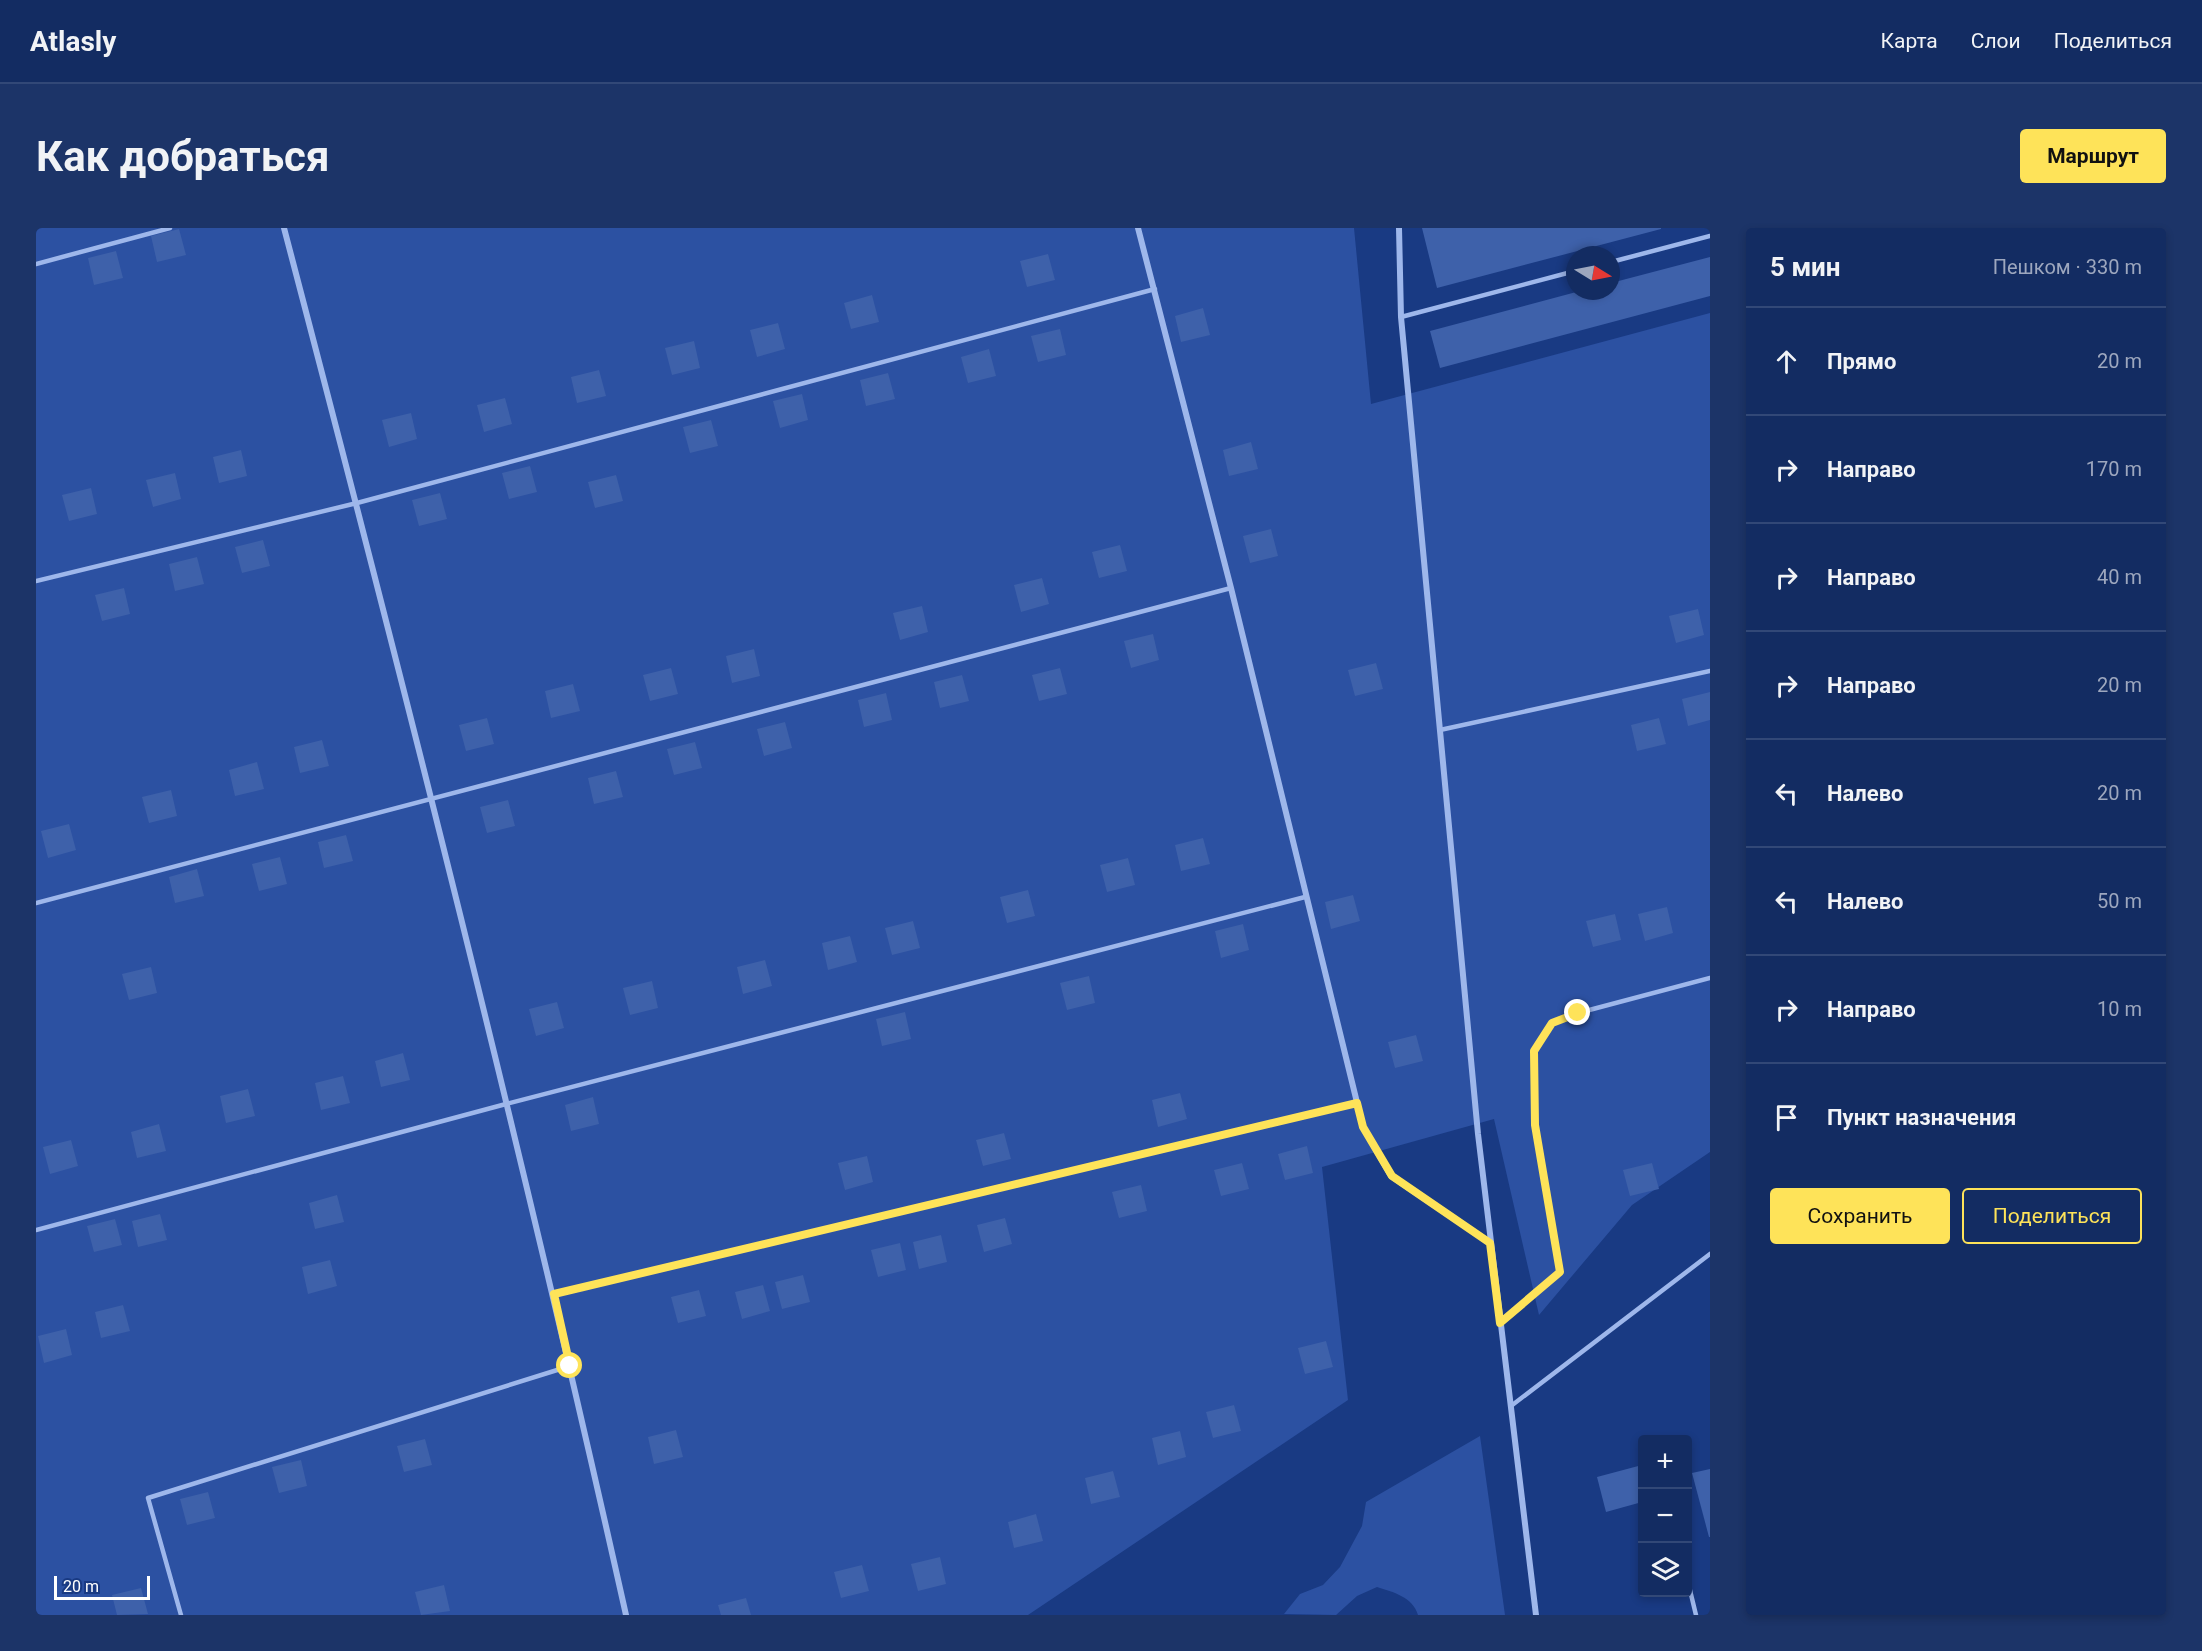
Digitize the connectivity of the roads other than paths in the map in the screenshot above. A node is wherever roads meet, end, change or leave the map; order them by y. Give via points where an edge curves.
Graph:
1 (170, 228) edge
2 (284, 228) edge
3 (1138, 228) edge
4 (1399, 228) edge
5 (1710, 236) edge
6 (1620, 260) edge
7 (36, 264) edge
8 (1566, 273) edge
9 (1155, 289) junction
10 (1401, 317) junction
11 (357, 503) junction
12 (36, 581) edge
13 (1231, 588) junction
14 (1710, 671) edge
15 (1440, 730) junction
16 (431, 801) junction
17 (1305, 897) junction
18 (36, 903) edge
19 (1710, 978) edge
20 (1357, 1103) junction
21 (506, 1104) junction
22 (36, 1230) edge
23 (1490, 1243) junction
24 (1710, 1254) edge
25 (554, 1294) junction
26 (1500, 1323) junction
27 (570, 1366) junction
28 (1510, 1406) junction
29 (1692, 1597) edge
30 (181, 1615) edge
31 (626, 1615) edge
32 (1536, 1615) edge
33 (1696, 1615) edge

1 - 7 lane
2 - 11 street
3 - 9 street
4 - 10 street
5 - 6 lane
8 - 10 lane
9 - 11 lane
9 - 13 street
10 - 15 street
11 - 12 lane
11 - 16 street
13 - 16 lane
13 - 17 street
14 - 15 lane
15 - 23 street
16 - 18 lane
16 - 21 street
17 - 20 street
17 - 21 lane
19 - 26 lane via 1552,1023 1534,1051 1535,1125 1560,1272
20 - 23 street via 1363,1127 1392,1176
20 - 25 lane
21 - 22 lane
21 - 25 street
23 - 26 street
24 - 28 lane
25 - 27 street
26 - 28 street
27 - 30 lane via 148,1498
27 - 31 street
28 - 32 street
29 - 33 lane

